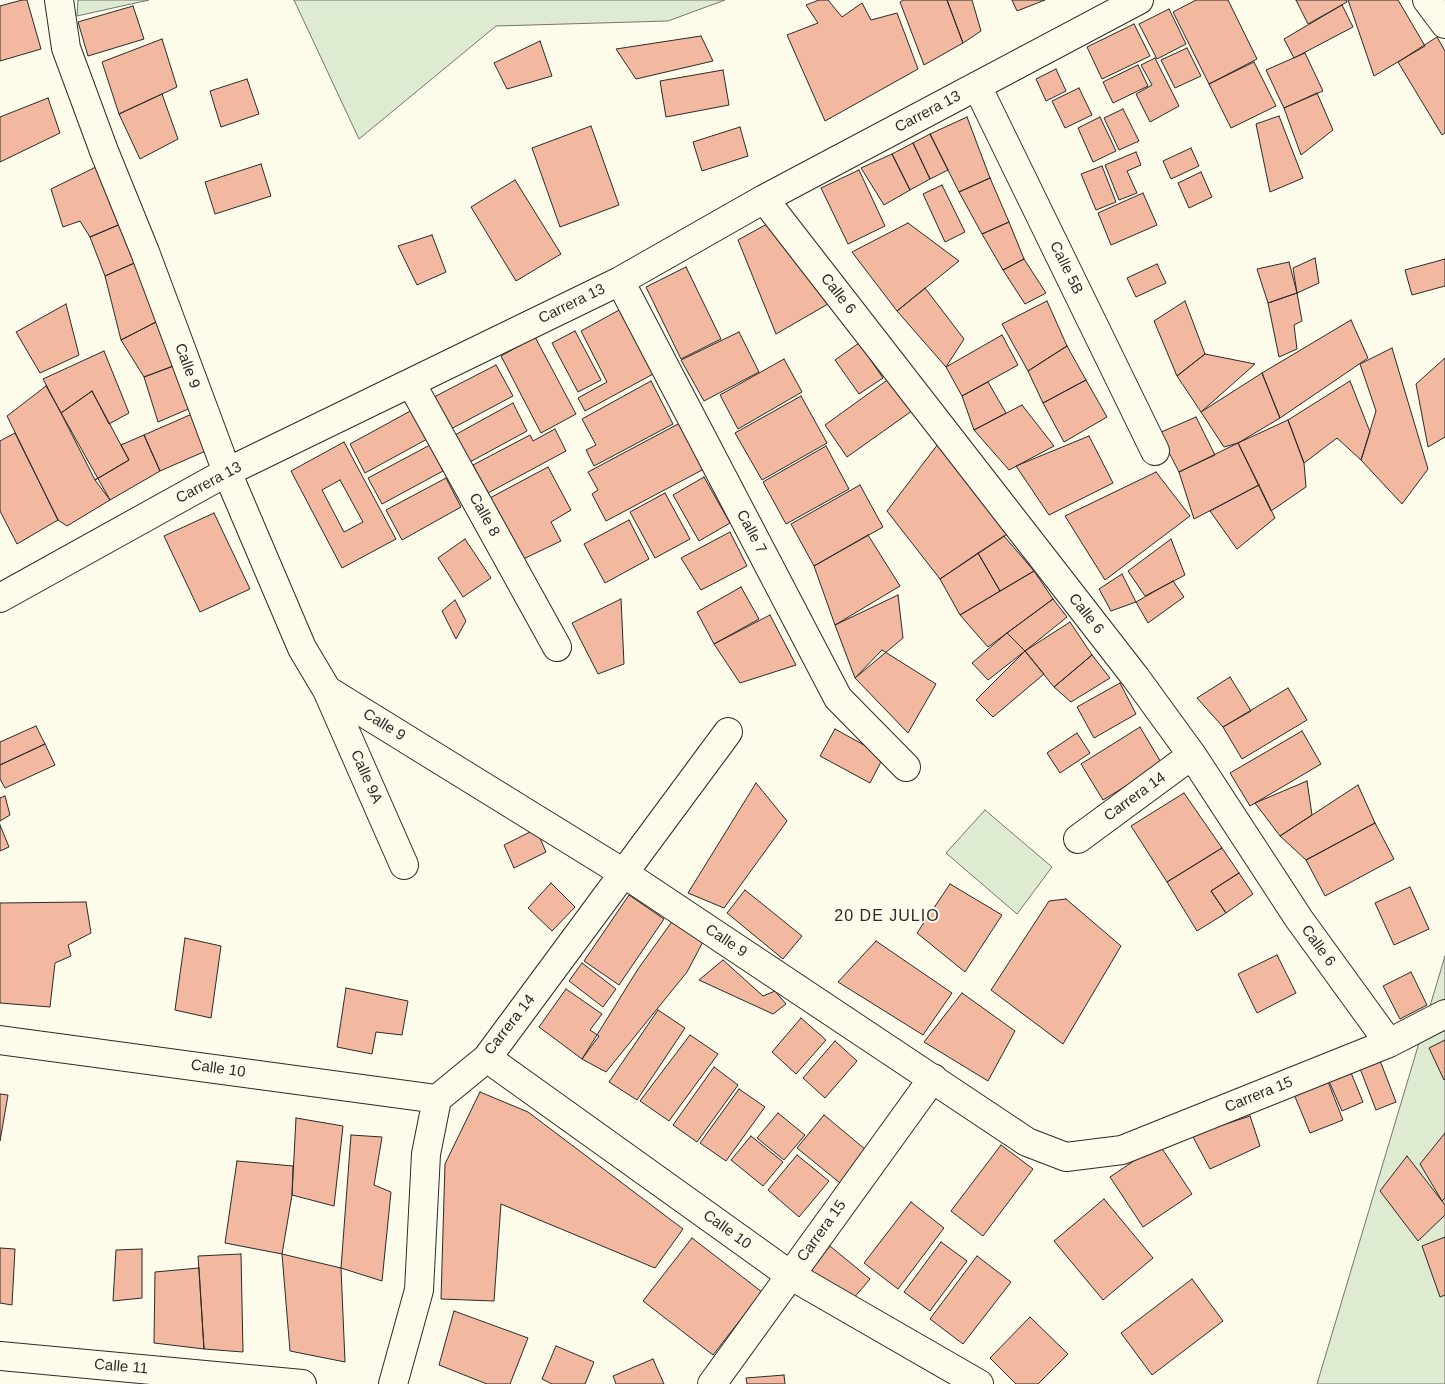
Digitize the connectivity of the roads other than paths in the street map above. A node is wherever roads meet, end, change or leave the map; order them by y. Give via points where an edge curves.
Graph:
1 (59, 0) edge
2 (1122, 4) edge
3 (977, 86) junction
4 (764, 199) junction
5 (620, 281) junction
6 (411, 383) junction
7 (1155, 451) dead end
8 (227, 472) junction
9 (0, 598) edge
10 (557, 647) dead end
11 (327, 690) junction
12 (728, 732) dead end
13 (1192, 755) junction
14 (906, 767) dead end
15 (1078, 839) dead end
16 (404, 865) dead end
17 (625, 874) junction
18 (1445, 1014) edge
19 (0, 1040) edge
20 (1389, 1044) junction
21 (486, 1058) junction
22 (933, 1078) junction
23 (437, 1098) junction
24 (1066, 1157) joint
25 (790, 1275) junction
26 (0, 1356) edge
27 (302, 1384) edge
28 (393, 1384) edge
29 (712, 1384) edge
30 (980, 1384) edge

1 - 8 street, Calle 9 via 66,48
2 - 3 street, Carrera 13
3 - 4 street, Carrera 13
3 - 7 street, Calle 5B
4 - 5 street, Carrera 13
4 - 13 street, Calle 6 via 1136,678
5 - 6 street, Carrera 13
5 - 14 street, Calle 7 via 838,698
6 - 8 street, Carrera 13
6 - 10 street, Calle 8
8 - 9 street, Carrera 13
8 - 11 street, Calle 9 via 302,648
11 - 16 street, Calle 9A
11 - 17 street, Calle 9
12 - 17 street, Carrera 14
13 - 15 street, Carrera 14
13 - 20 street, Calle 6 via 1299,920
17 - 21 street, Carrera 14
17 - 22 street, Calle 9
18 - 20 street, Carrera 15
19 - 23 street, Calle 10
20 - 24 street, Carrera 15 via 1122,1150
21 - 23 street, Carrera 14
21 - 25 street, Calle 10
22 - 24 street, Calle 9 via 1027,1142
22 - 25 street, Carrera 15
23 - 28 street via 426,1154 419,1290
25 - 29 street, Carrera 15
25 - 30 street, Calle 10
26 - 27 street, Calle 11

